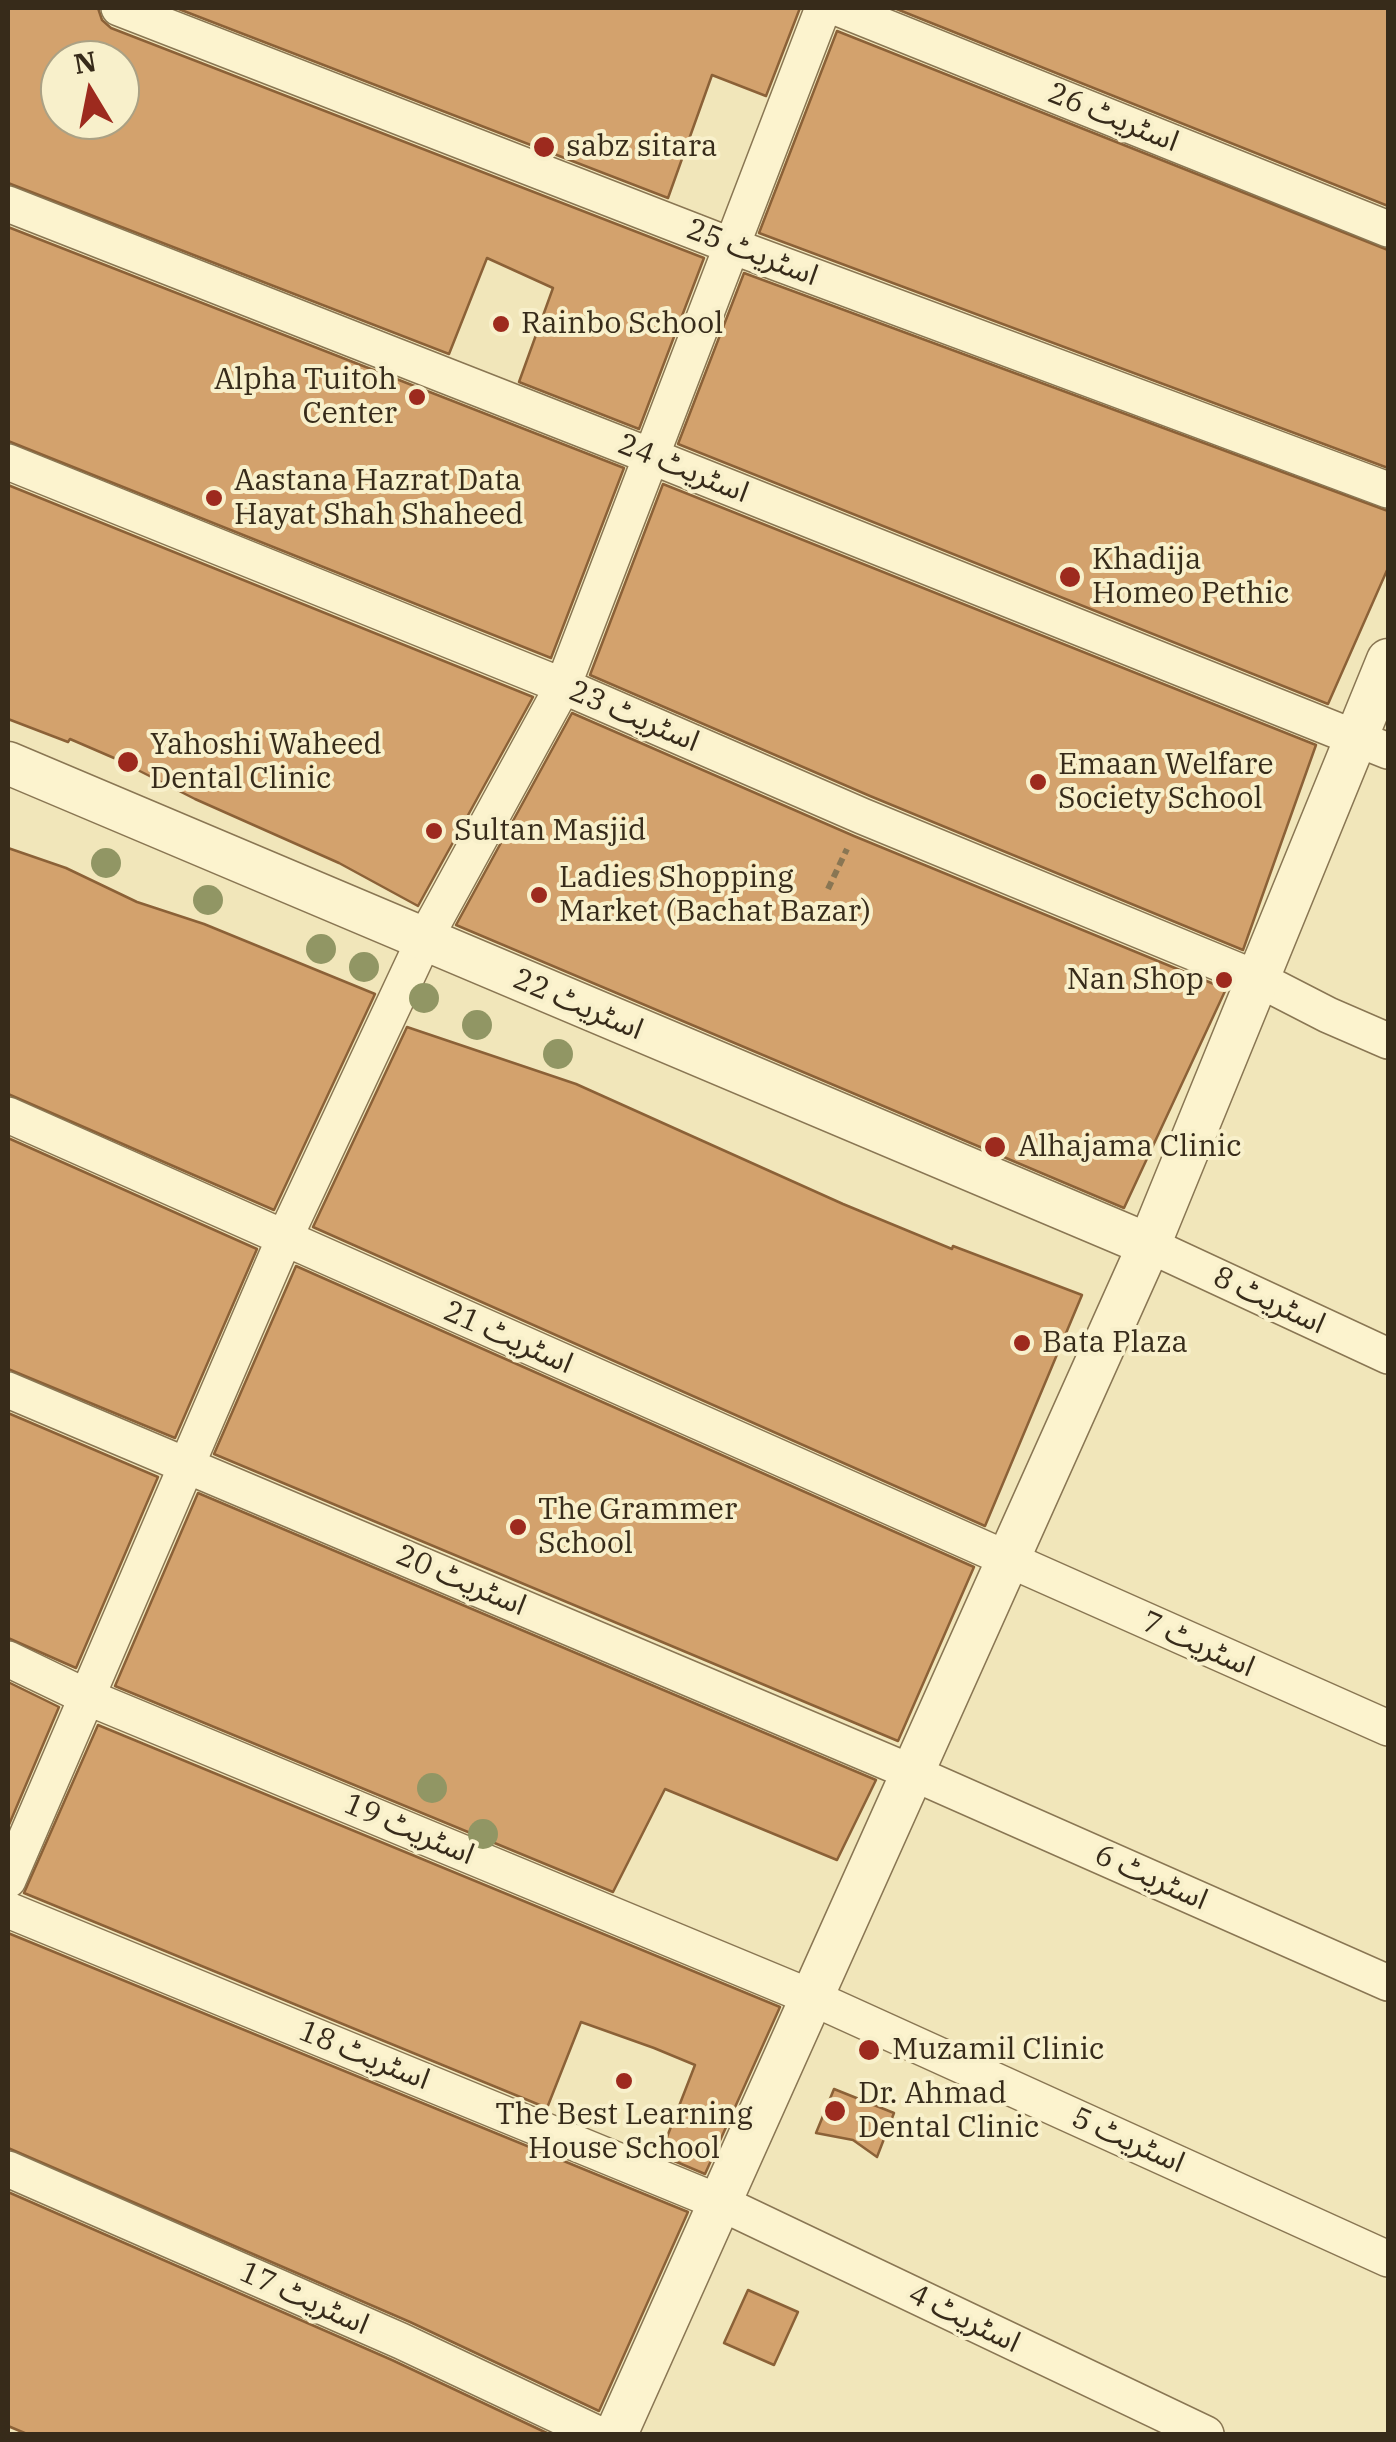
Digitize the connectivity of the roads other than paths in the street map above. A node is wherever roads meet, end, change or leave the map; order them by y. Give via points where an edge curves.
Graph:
1 (118, 8) edge
2 (823, 8) edge
3 (838, 8) edge
4 (8, 204) edge
5 (1388, 229) edge
6 (732, 246) junction
7 (652, 456) junction
8 (8, 462) edge
9 (1388, 490) edge
10 (1388, 660) edge
11 (562, 686) junction
12 (1373, 744) edge
13 (8, 762) edge
14 (424, 940) junction
15 (1258, 978) junction
16 (1388, 1040) edge
17 (8, 1115) edge
18 (284, 1239) junction
19 (1149, 1245) junction
20 (1388, 1356) edge
21 (8, 1390) edge
22 (187, 1465) junction
23 (1008, 1561) junction
24 (8, 1659) edge
25 (87, 1696) junction
26 (1388, 1728) edge
27 (913, 1773) junction
28 (8, 1880) edge
29 (8, 1910) edge
30 (1388, 1983) edge
31 (812, 1998) junction
32 (8, 2169) edge
33 (721, 2203) junction
34 (1388, 2259) edge
35 (598, 2434) edge
36 (616, 2434) edge
37 (1206, 2434) edge

1 - 6 street, اسٹریٹ 25
2 - 6 street
3 - 5 street, اسٹریٹ 26
4 - 7 street, اسٹریٹ 24
6 - 7 street
6 - 9 street, اسٹریٹ 25
7 - 11 street
7 - 12 street, اسٹریٹ 24
8 - 11 street, اسٹریٹ 23
10 - 12 street
11 - 14 street
11 - 15 street, اسٹریٹ 23
12 - 15 street
13 - 14 street, اسٹریٹ 22
14 - 18 street
14 - 19 street, اسٹریٹ 22
15 - 16 street, اسٹریٹ 23
15 - 19 street
17 - 18 street, اسٹریٹ 21
18 - 22 street
18 - 23 street, اسٹریٹ 21
19 - 20 street, اسٹریٹ 8
19 - 23 street
21 - 22 street, اسٹریٹ 20
22 - 25 street
22 - 27 street, اسٹریٹ 20
23 - 26 street, اسٹریٹ 7
23 - 27 street
24 - 25 street, اسٹریٹ 19
25 - 28 street
25 - 31 street, اسٹریٹ 19
27 - 30 street, اسٹریٹ 6
27 - 31 street
29 - 33 street, اسٹریٹ 18
31 - 33 street
31 - 34 street, اسٹریٹ 5
32 - 35 street, اسٹریٹ 17
33 - 36 street
33 - 37 street, اسٹریٹ 4

